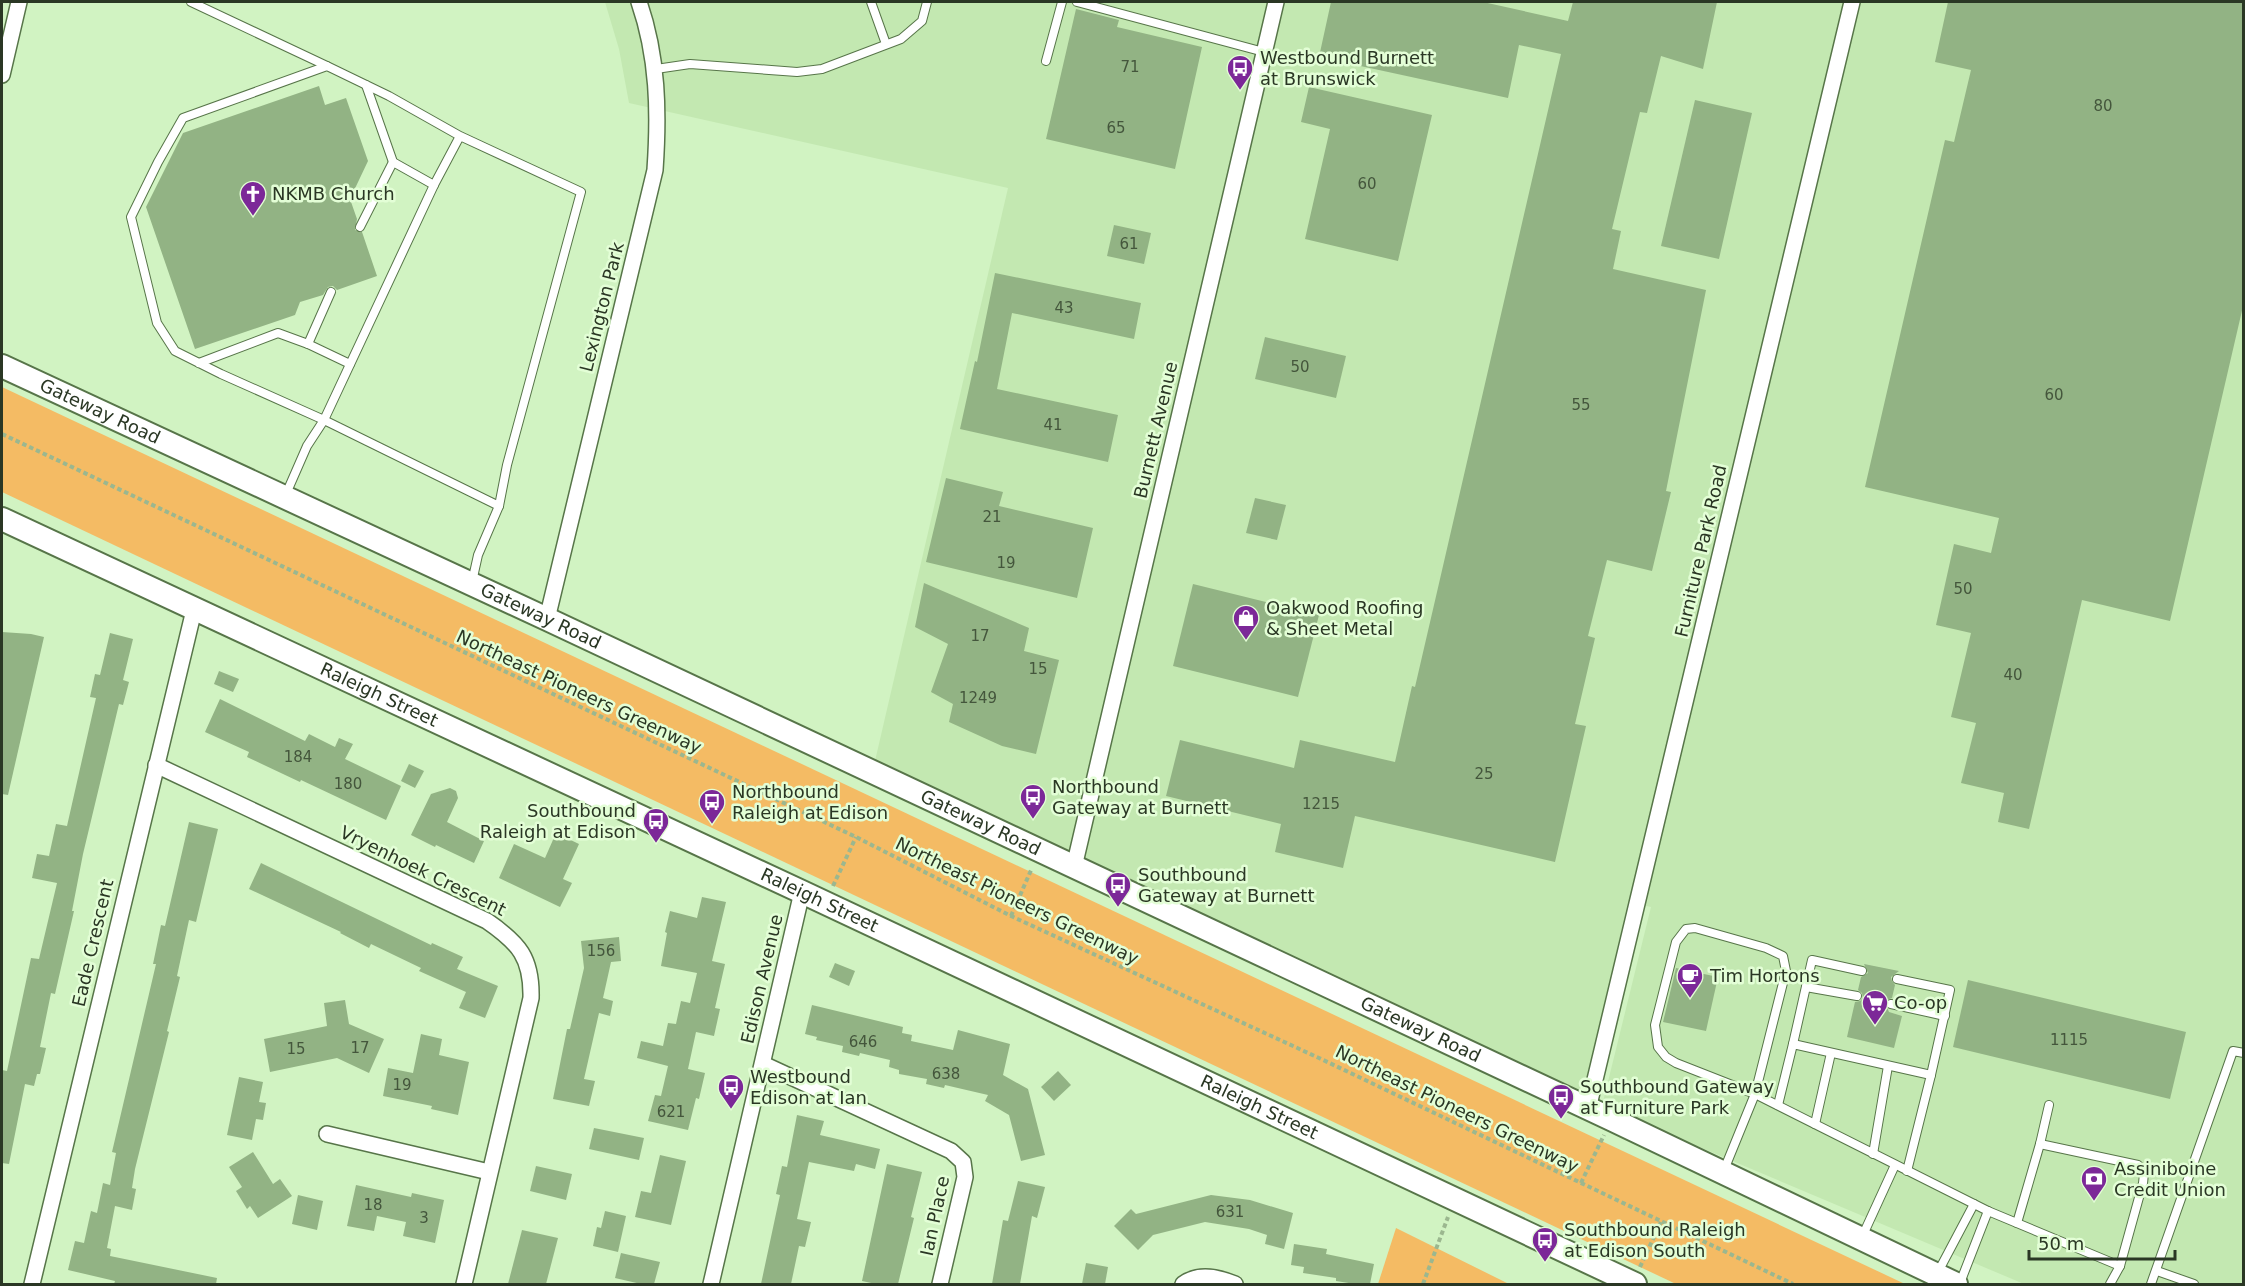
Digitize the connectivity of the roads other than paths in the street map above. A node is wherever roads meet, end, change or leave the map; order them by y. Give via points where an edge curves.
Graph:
1 (19, 2) edge
2 (191, 2) edge
3 (639, 2) edge
4 (871, 2) edge
5 (927, 2) edge
6 (1062, 2) edge
7 (1077, 2) edge
8 (1276, 2) edge
9 (1852, 2) edge
10 (886, 44) junction
11 (1264, 52) junction
12 (1046, 62) dead end
13 (327, 66) junction
14 (656, 69) junction
15 (2, 75) edge
16 (366, 86) junction
17 (460, 136) junction
18 (393, 162) junction
19 (434, 185) junction
20 (360, 227) dead end
21 (331, 292) dead end
22 (308, 344) junction
23 (199, 363) junction
24 (350, 364) junction
25 (2, 366) edge
26 (324, 420) junction
27 (285, 497) junction
28 (498, 506) junction
29 (2, 519) edge
30 (471, 584) junction
31 (194, 610) junction
32 (547, 619) junction
33 (156, 765) junction
34 (1074, 867) junction
35 (802, 892) junction
36 (1862, 971) dead end
37 (1897, 979) dead end
38 (1806, 987) junction
39 (1857, 996) dead end
40 (1891, 1004) dead end
41 (1945, 1016) junction
42 (1793, 1044) junction
43 (1831, 1053) junction
44 (2244, 1053) edge
45 (763, 1064) junction
46 (1888, 1066) junction
47 (1931, 1075) junction
48 (1755, 1094) junction
49 (1778, 1105) junction
50 (2049, 1105) dead end
51 (1588, 1109) junction
52 (1815, 1125) junction
53 (327, 1134) dead end
54 (2040, 1144) junction
55 (1873, 1154) junction
56 (1895, 1165) junction
57 (1907, 1171) junction
58 (489, 1172) junction
59 (1722, 1173) junction
60 (1974, 1204) junction
61 (1988, 1211) junction
62 (2017, 1223) junction
63 (1861, 1239) junction
64 (2120, 1266) junction
65 (2157, 1271) junction
66 (1636, 1279) edge
67 (1950, 1281) edge
68 (32, 1284) edge
69 (464, 1284) edge
70 (711, 1284) edge
71 (940, 1284) edge
72 (1183, 1284) edge
73 (1234, 1284) edge
74 (2110, 1284) edge
75 (2151, 1284) edge
76 (2194, 1284) edge

1 - 15 street
2 - 13 lane
3 - 14 street, Lexington Park
4 - 10 lane
5 - 10 lane via 922,21 901,39
6 - 12 lane
7 - 11 lane
8 - 11 street, Burnett Avenue
9 - 51 street, Furniture Park Road
10 - 14 lane via 822,69 797,72 690,64
11 - 34 street, Burnett Avenue
13 - 16 lane
13 - 23 lane via 183,118 131,218 157,322 175,351
14 - 32 street, Lexington Park via 655,170
16 - 17 lane
16 - 18 lane
17 - 19 lane
17 - 28 lane via 581,192
18 - 19 lane
18 - 20 lane
19 - 24 lane
21 - 22 lane
22 - 23 lane via 278,333
22 - 24 lane
23 - 26 lane
24 - 26 lane
25 - 27 main road, Gateway Road
26 - 27 lane via 307,446
26 - 28 lane
27 - 30 main road, Gateway Road
28 - 30 lane
29 - 31 main road, Raleigh Street
30 - 32 main road, Gateway Road
31 - 33 street, Eade Crescent
31 - 35 main road, Raleigh Street
32 - 34 main road, Gateway Road
33 - 58 street, Vryenhoek Crescent via 487,921 510,937 524,957 531,979 531,998
33 - 68 street, Eade Crescent
34 - 51 main road, Gateway Road
35 - 45 street, Edison Avenue
35 - 66 main road, Raleigh Street via 1455,1199
36 - 38 lane via 1812,960
37 - 41 lane via 1950,990
38 - 39 lane
38 - 42 lane
40 - 41 lane
41 - 47 lane
42 - 43 lane
42 - 49 lane
43 - 46 lane
43 - 52 lane
44 - 65 lane via 2233,1051
45 - 70 street, Edison Avenue
45 - 71 street, Ian Place via 951,1151 963,1162 965,1177
46 - 47 lane
46 - 55 lane
47 - 57 lane
48 - 48 lane via 1786,971 1783,956 1695,928 1686,929 1676,942 1654,1025 1658,1047 1676,1063
48 - 49 lane
48 - 59 lane
49 - 52 lane
50 - 54 lane
51 - 59 main road, Gateway Road
52 - 55 lane
53 - 58 street
54 - 62 lane
54 - 64 lane via 2142,1169 2143,1184
55 - 56 lane
56 - 57 lane
56 - 63 lane
57 - 60 lane
58 - 69 street, Vryenhoek Crescent
59 - 63 main road, Gateway Road
60 - 61 lane
60 - 67 lane
61 - 62 lane
61 - 67 lane
62 - 64 lane
63 - 67 main road, Gateway Road
64 - 74 lane
65 - 75 lane
65 - 76 lane
72 - 73 street via 1192,1278 1221,1278

